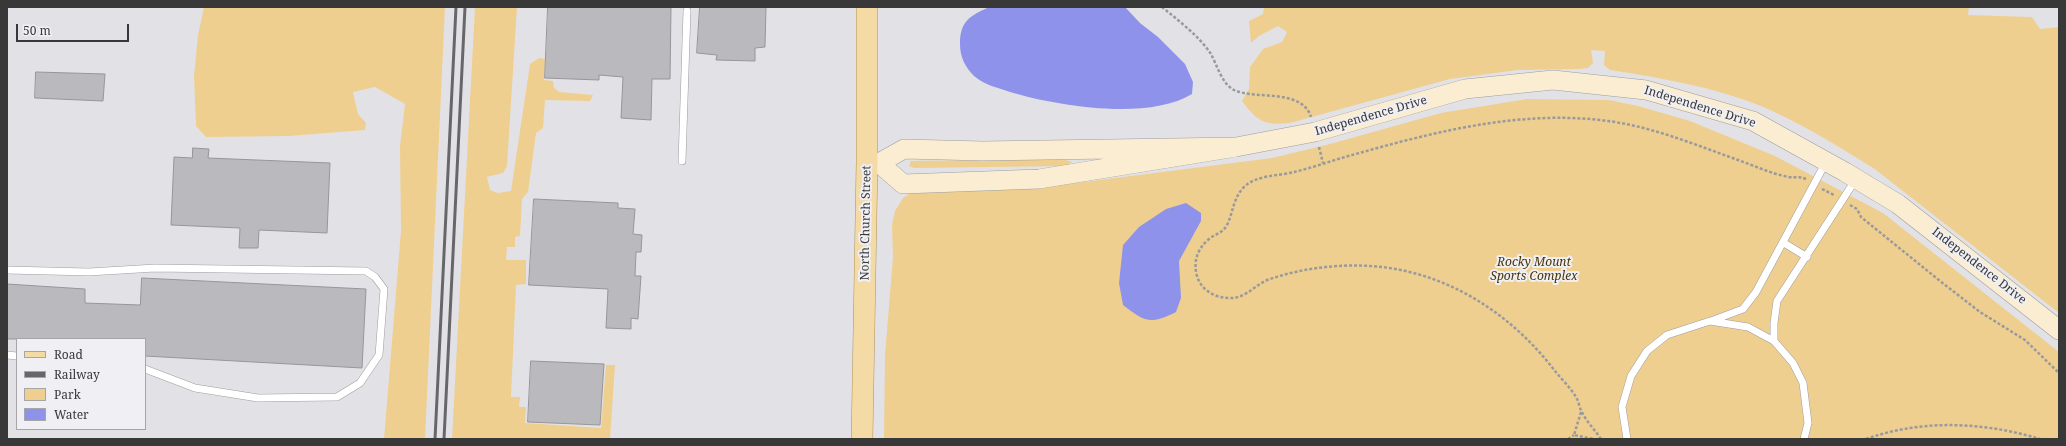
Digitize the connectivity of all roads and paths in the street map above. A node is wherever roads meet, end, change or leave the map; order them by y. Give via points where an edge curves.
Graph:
1 (867, 7) edge
2 (1162, 7) edge
3 (687, 11) dead end
4 (1310, 116) dead end
5 (1236, 147) junction
6 (1319, 147) dead end
7 (682, 161) dead end
8 (1826, 161) junction
9 (1323, 163) junction
10 (1856, 179) junction
11 (1814, 184) junction
12 (1843, 200) junction
13 (1784, 243) junction
14 (1807, 257) junction
15 (7, 270) edge
16 (1710, 321) junction
17 (2059, 330) edge
18 (1774, 342) junction
19 (146, 369) edge
20 (2059, 373) edge
21 (1581, 412) junction
22 (1574, 435) junction
23 (862, 439) edge
24 (1568, 439) edge
25 (1594, 439) edge
26 (1601, 439) edge
27 (1627, 439) edge
28 (1804, 439) edge
29 (1866, 439) edge
30 (2040, 439) edge

1 - 23 main road, North Church Street
2 - 4 path via 1199,39 1210,53 1228,86 1239,92 1283,97 1305,107
3 - 7 lane
5 - 5 street via 984,151 904,149 879,163 903,184 1039,179
5 - 8 street, Independence Drive via 1315,132 1465,89 1553,80 1646,90 1753,121
6 - 9 path
8 - 10 street, Independence Drive
8 - 11 lane
9 - 11 path via 1445,131 1537,117 1576,118 1609,121 1675,137 1764,169 1791,177 1801,176
9 - 21 path via 1261,178 1246,185 1236,199 1227,224 1208,239 1196,257 1198,281 1205,290 1227,299 1238,298 1257,284 1270,279 1320,267 1382,267 1449,285 1481,302 1539,350 1578,399
10 - 12 lane
10 - 17 street, Independence Drive via 1898,204
11 - 12 path
11 - 13 lane
12 - 14 lane
12 - 20 path via 1857,208 1861,217 1940,282 1980,312 2025,340
13 - 14 lane
13 - 16 lane via 1756,292 1743,309
14 - 18 lane via 1777,301
15 - 19 lane via 89,272 155,268 366,271 375,277 384,289 379,355 360,383 337,397 258,398 196,388
16 - 18 lane via 1748,327
16 - 27 lane via 1667,335 1647,351 1630,376 1622,407
18 - 28 lane via 1793,363 1803,383 1808,423
21 - 22 path
21 - 26 path
22 - 24 path
22 - 25 path
29 - 30 path via 1906,429 1945,424 1988,427

